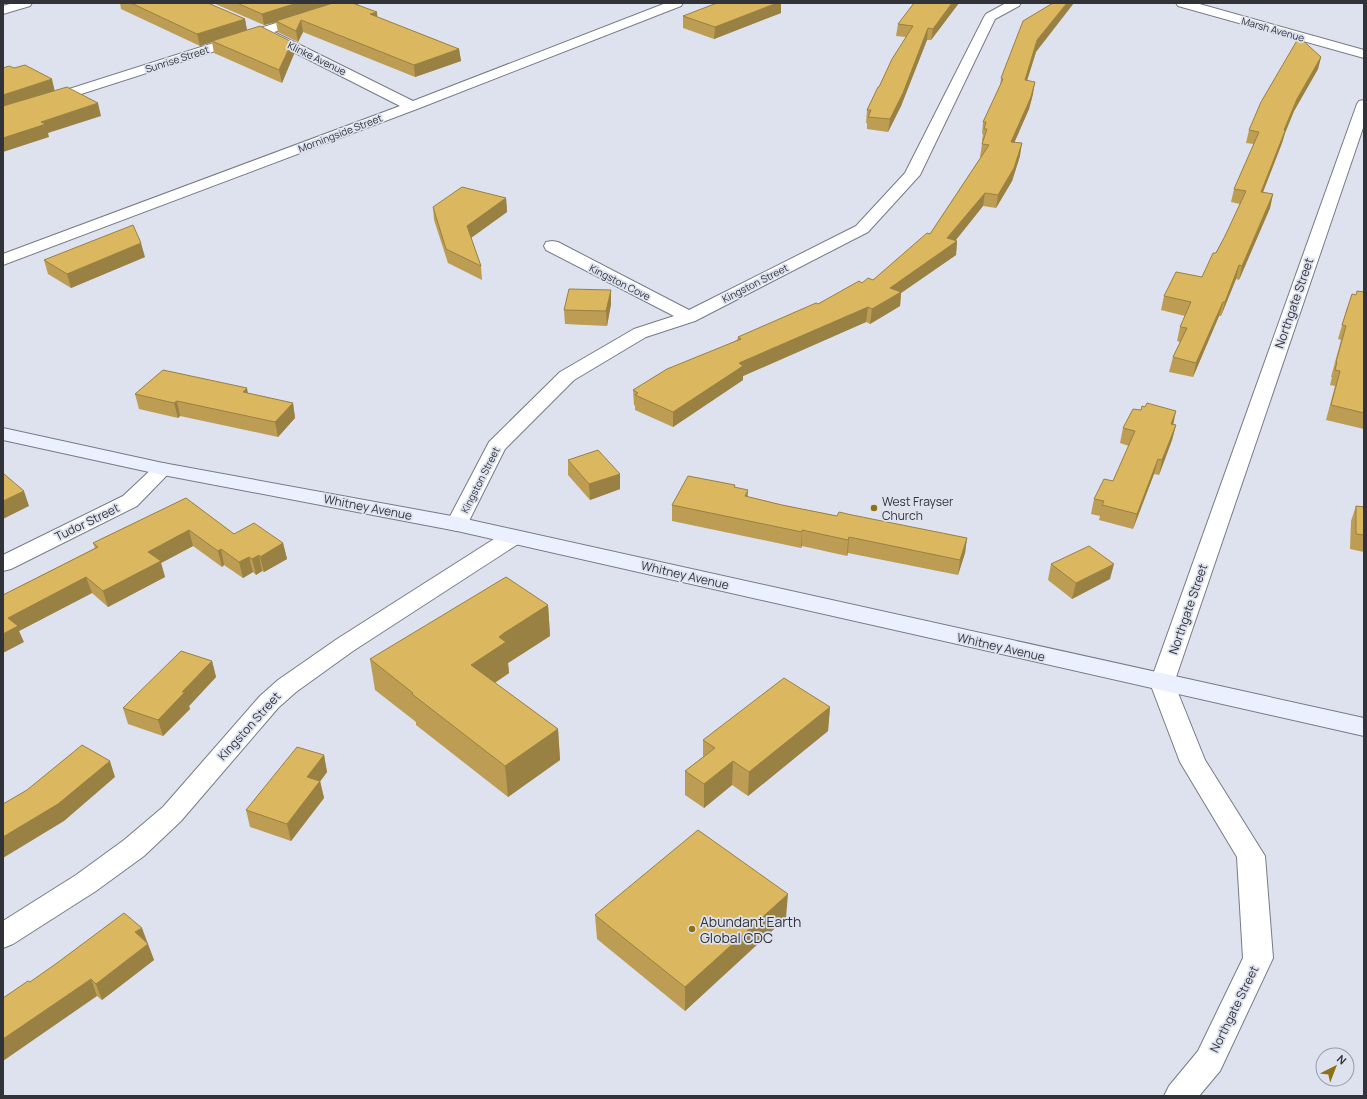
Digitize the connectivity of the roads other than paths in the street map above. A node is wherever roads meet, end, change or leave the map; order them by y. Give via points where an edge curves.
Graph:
1 (26, 3) edge
2 (352, 3) edge
3 (676, 3) edge
4 (1015, 3) edge
5 (1182, 3) edge
6 (3, 10) edge
7 (242, 22) edge
8 (264, 32) junction
9 (1364, 54) edge
10 (1364, 104) edge
11 (412, 106) junction
12 (3, 115) edge
13 (552, 246) dead end
14 (3, 260) edge
15 (689, 317) junction
16 (3, 434) edge
17 (163, 469) junction
18 (457, 524) junction
19 (513, 537) junction
20 (3, 564) edge
21 (1162, 683) junction
22 (1364, 727) edge
23 (3, 936) edge
24 (1180, 1096) edge

1 - 6 street
2 - 8 street, Sunrise Street
3 - 11 street, Morningside Street
4 - 15 street, Kingston Street via 990,17 912,175 862,229
5 - 9 street, Marsh Avenue
7 - 8 street, Klinke Avenue
8 - 11 street, Klinke Avenue
8 - 12 street, Sunrise Street
10 - 21 street, Northgate Street
11 - 14 street, Morningside Street
13 - 15 street, Kingston Cove
15 - 18 street, Kingston Street via 640,333 567,376 496,446
16 - 17 main road, Whitney Avenue
17 - 18 main road, Whitney Avenue
17 - 20 street, Tudor Street via 130,501
18 - 19 main road, Whitney Avenue
19 - 21 main road, Whitney Avenue
19 - 23 street, Kingston Street via 338,649 287,686 269,702 172,814 134,848 86,884
21 - 22 main road, Whitney Avenue
21 - 24 street, Northgate Street via 1194,762 1251,856 1258,958 1209,1061

